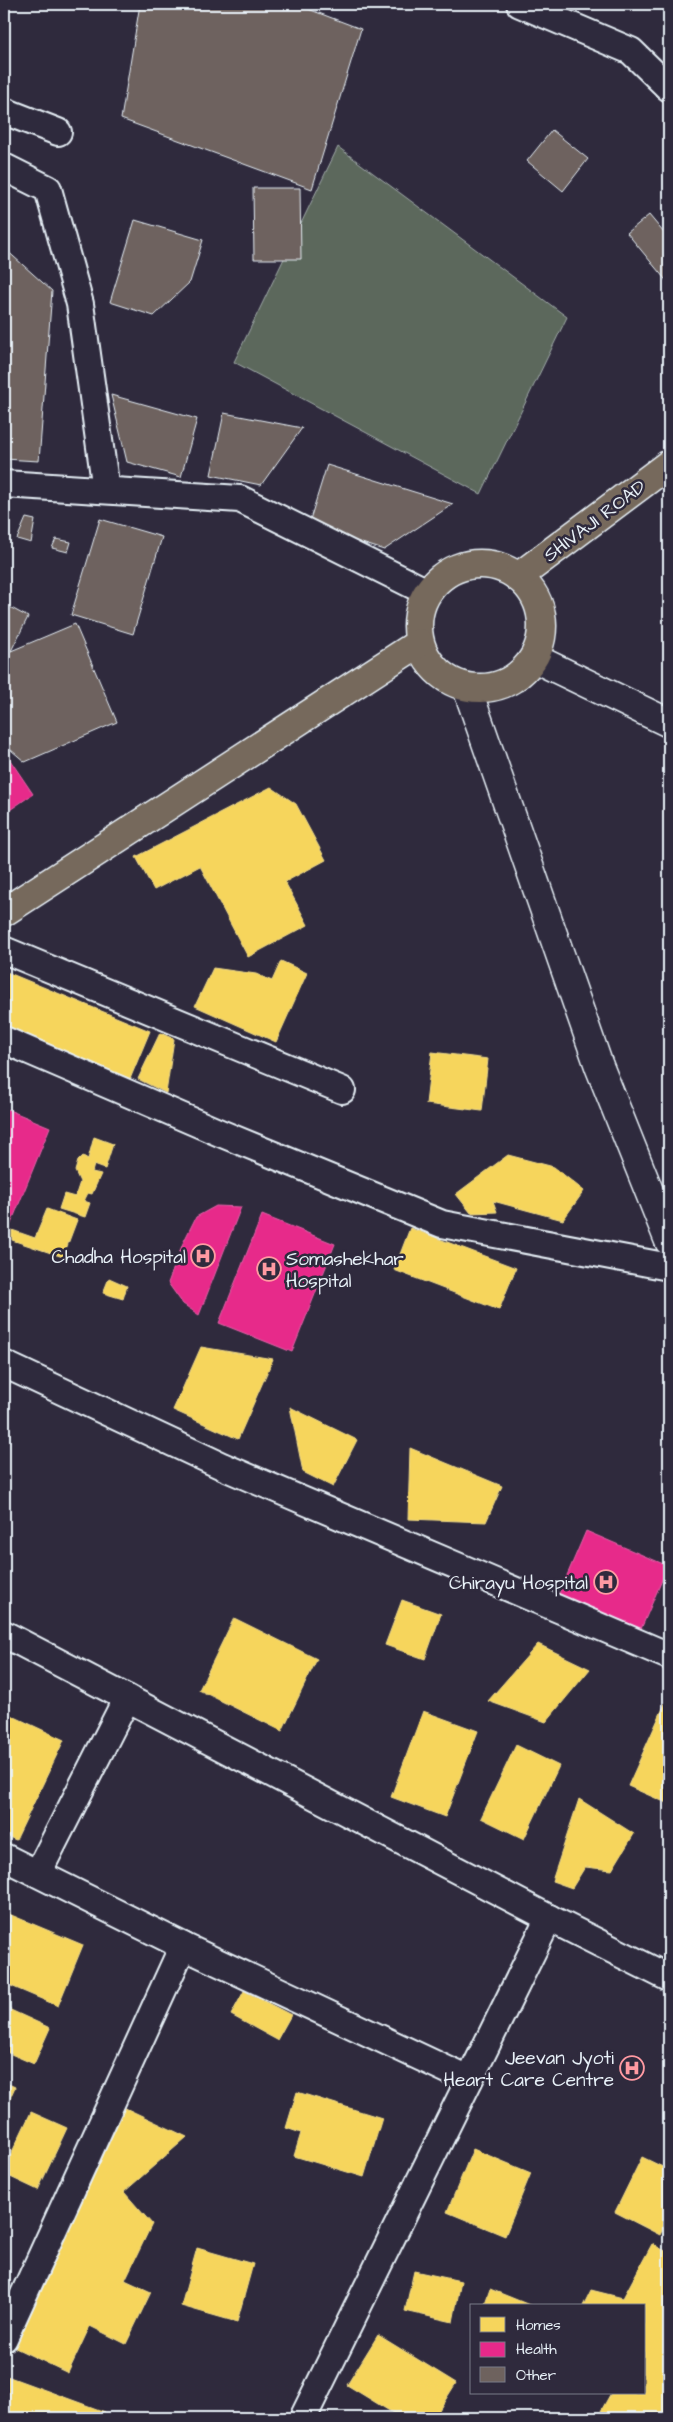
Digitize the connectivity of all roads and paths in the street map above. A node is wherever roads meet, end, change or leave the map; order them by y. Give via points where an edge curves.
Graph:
1 (520, 4) edge
2 (669, 88) edge
3 (4, 111) edge
4 (58, 132) dead end
5 (4, 168) edge
6 (669, 464) edge
7 (4, 484) edge
8 (106, 490) junction
9 (518, 577) junction
10 (427, 592) junction
11 (419, 643) junction
12 (534, 658) junction
13 (467, 688) junction
14 (669, 723) edge
15 (4, 912) edge
16 (4, 950) edge
17 (4, 1040) edge
18 (342, 1090) dead end
19 (669, 1241) edge
20 (669, 1267) edge
21 (4, 1364) edge
22 (4, 1634) edge
23 (669, 1656) edge
24 (127, 1698) junction
25 (4, 1857) edge
26 (38, 1874) junction
27 (549, 1918) junction
28 (183, 1946) junction
29 (669, 1978) edge
30 (469, 2080) junction
31 (4, 2338) edge
32 (302, 2418) edge

1 - 2 street via 631,51
3 - 4 street
5 - 8 street via 48,189 80,304
6 - 9 main road, SHIVAJI ROAD
7 - 8 street
8 - 10 street via 240,499
9 - 10 main road via 487,564 470,565 438,579
9 - 12 main road via 531,590 543,623 541,641
10 - 11 main road via 418,616
11 - 13 main road via 436,672
11 - 15 main road
12 - 13 main road via 513,680 498,687
12 - 14 street
13 - 19 street via 599,1066
16 - 18 street
17 - 20 street via 442,1224
21 - 23 street via 222,1466
22 - 24 street
24 - 26 street
24 - 27 street
25 - 26 street
26 - 28 street
27 - 29 street
27 - 30 street
28 - 30 street
28 - 31 street
30 - 32 street

